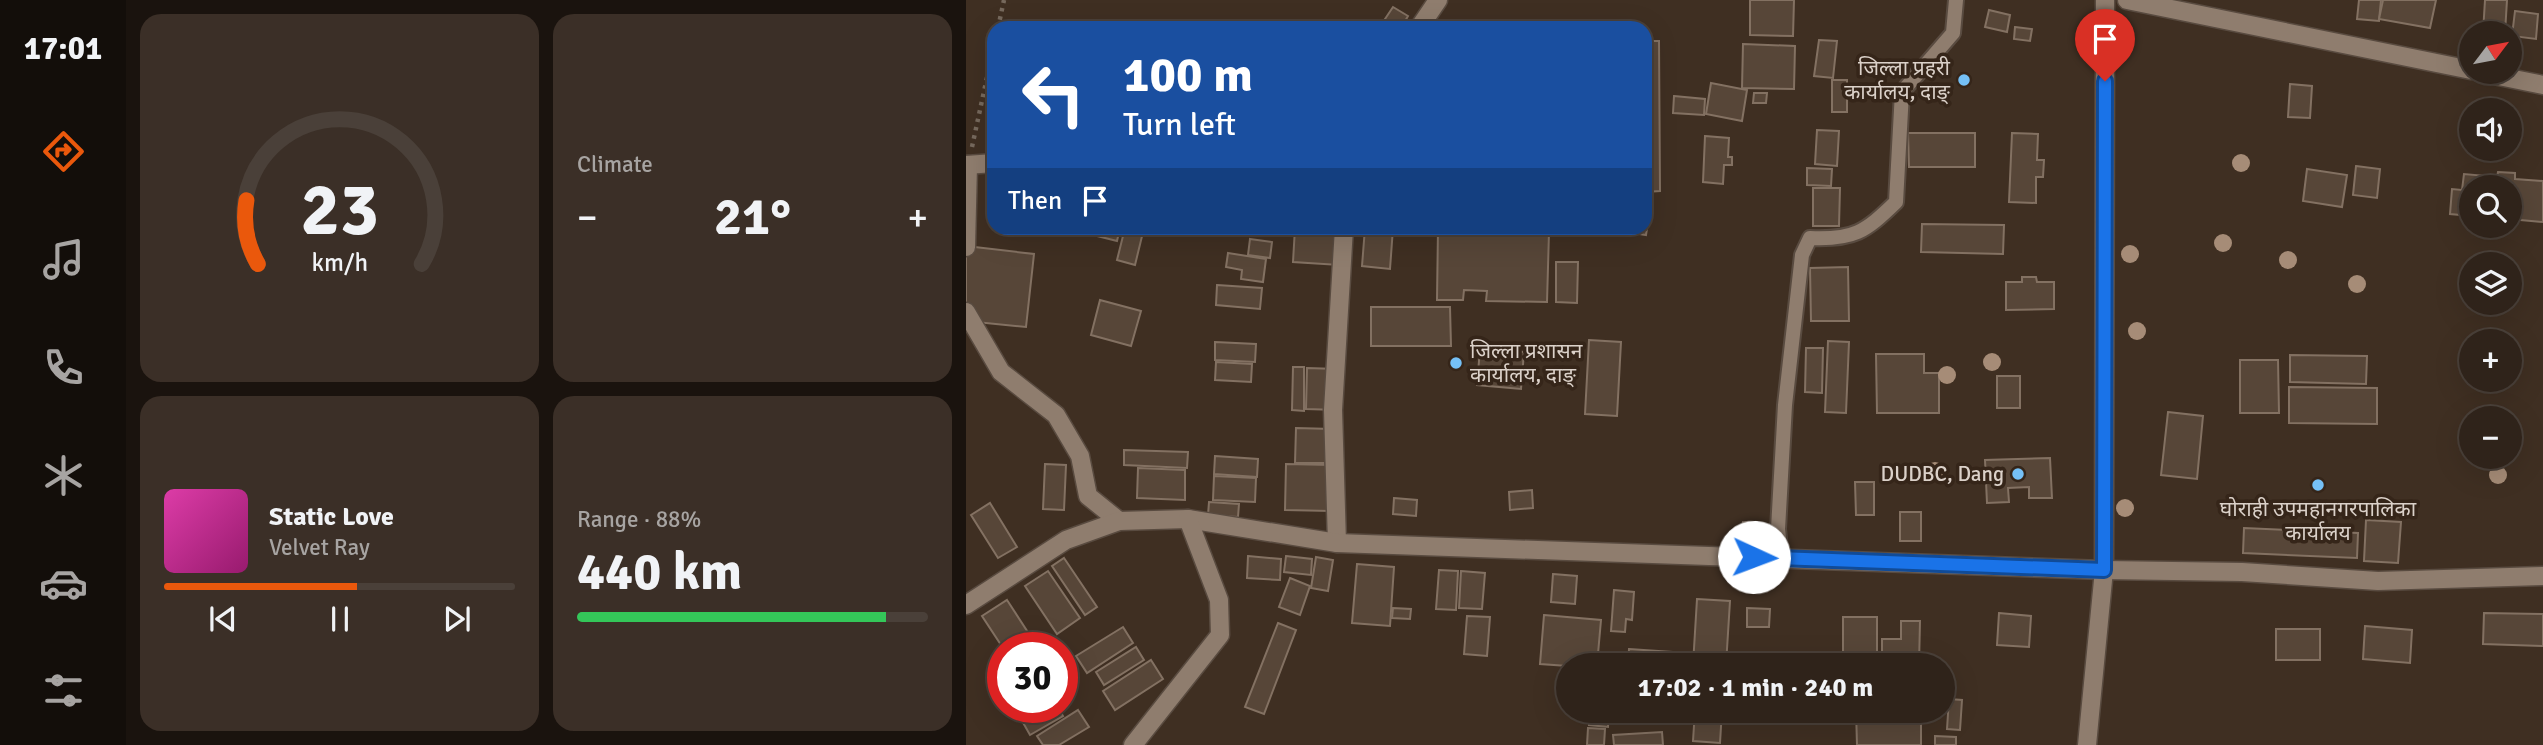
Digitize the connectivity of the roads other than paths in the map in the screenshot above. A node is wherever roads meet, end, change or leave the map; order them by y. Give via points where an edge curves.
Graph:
1 (1438, 0) edge
2 (1956, 0) edge
3 (2105, 0) edge
4 (2127, 0) edge
5 (2165, 3) edge
6 (1424, 21) edge
7 (2459, 67) edge
8 (2522, 81) edge
9 (2543, 85) edge
10 (987, 164) edge
11 (967, 165) edge
12 (1344, 235) edge
13 (966, 247) edge
14 (966, 312) edge
15 (1188, 519) junction
16 (1119, 521) junction
17 (1337, 543) junction
18 (1781, 558) junction
19 (2104, 570) junction
20 (2543, 576) edge
21 (966, 605) edge
22 (1133, 745) edge
23 (2087, 745) edge

1 - 6 street
2 - 18 lane via 1953,33 1902,92 1896,202 1870,227 1838,239 1810,238 1802,255 1785,405 1778,529
3 - 19 street
4 - 5 street
5 - 7 street
8 - 9 street
10 - 11 street
11 - 13 street
12 - 17 street via 1333,410
14 - 16 street via 1000,372 1056,415 1080,456 1088,496
15 - 16 street
15 - 17 street
15 - 22 street via 1219,600 1220,635
16 - 21 street via 1066,540
17 - 18 street
18 - 19 street
19 - 20 street via 2242,572 2378,581
19 - 23 street

